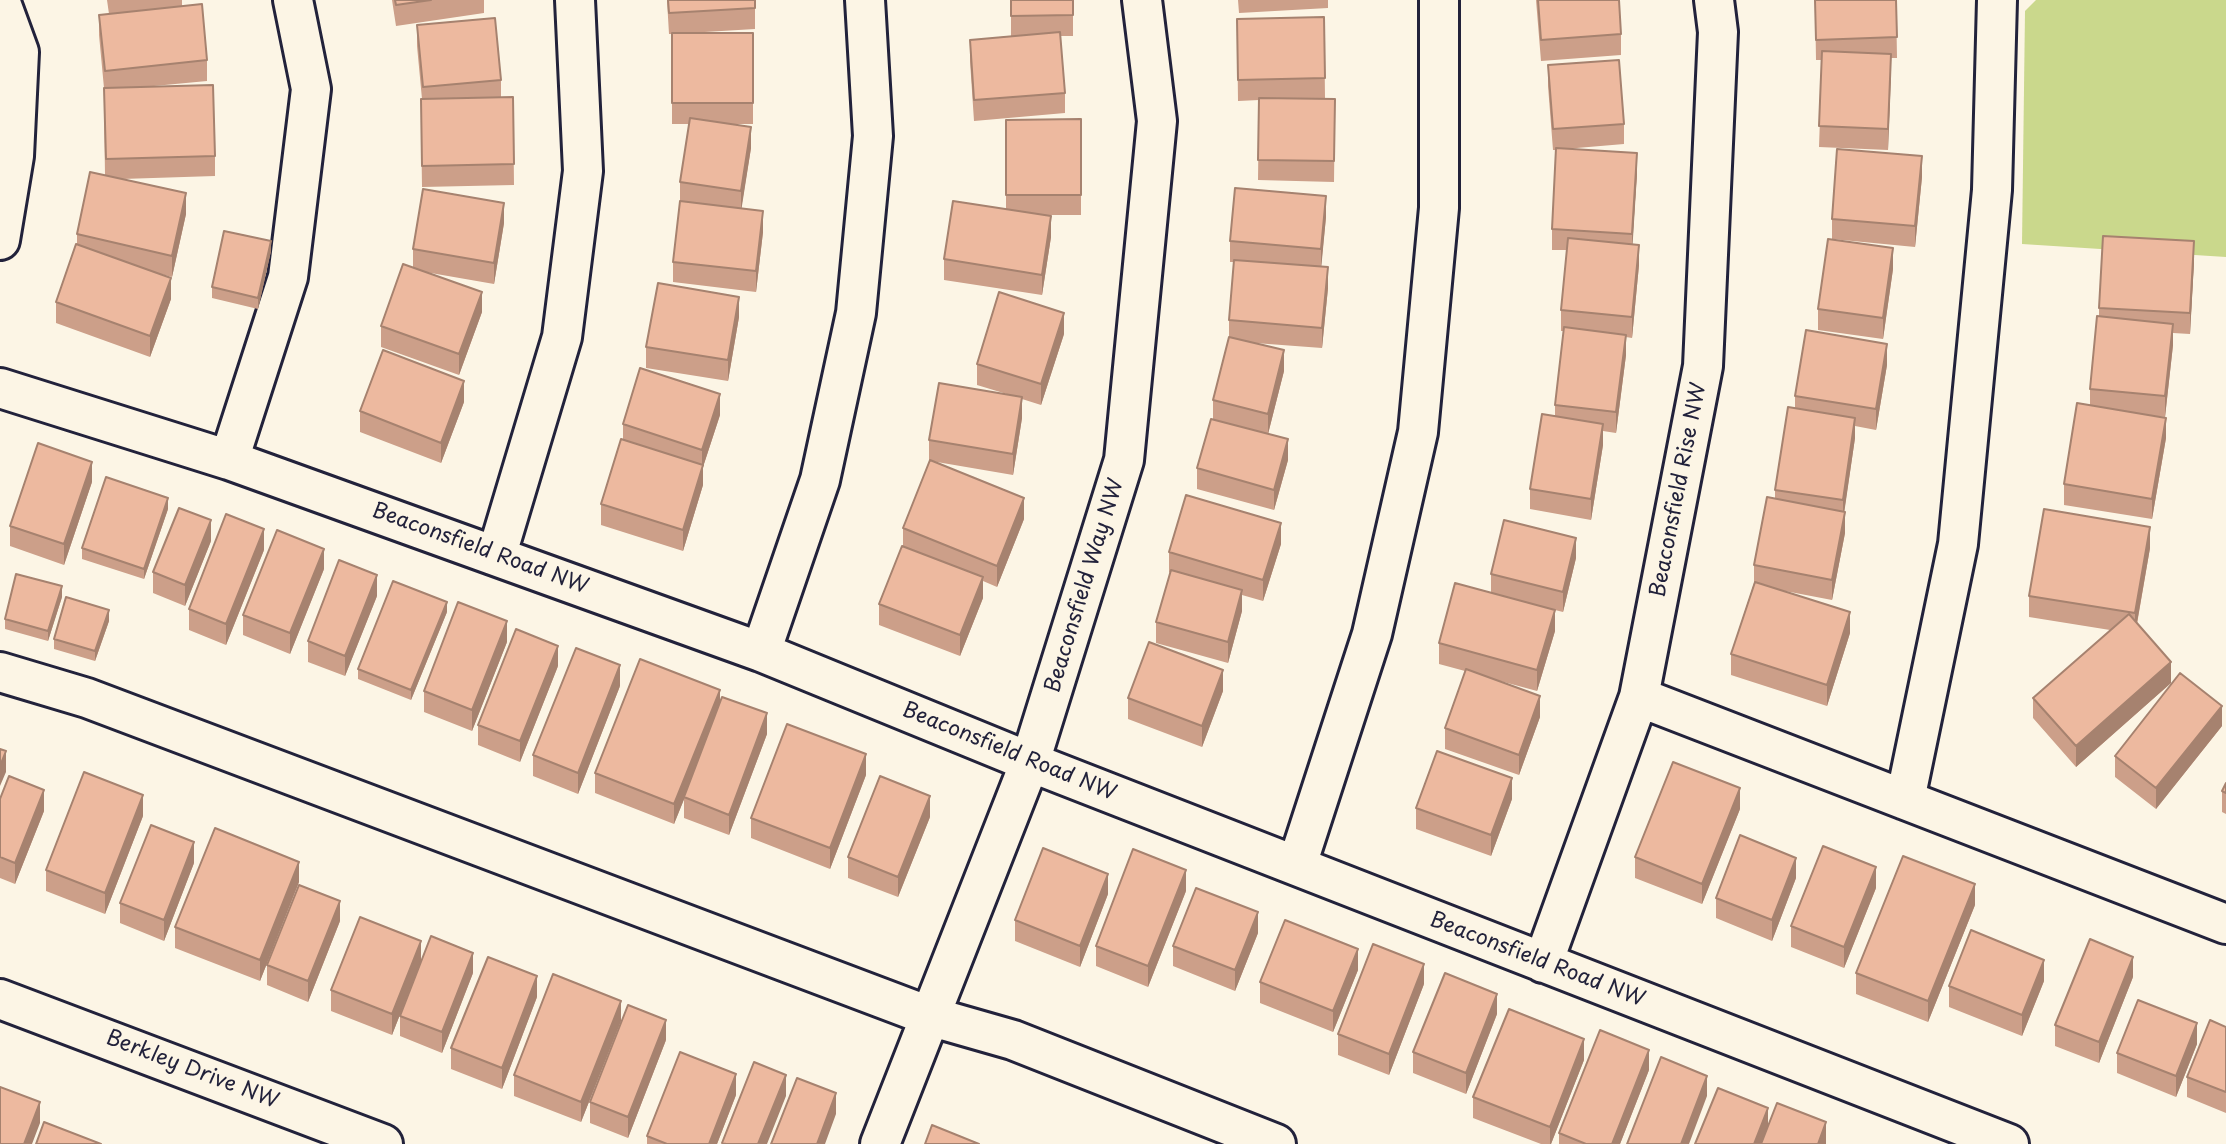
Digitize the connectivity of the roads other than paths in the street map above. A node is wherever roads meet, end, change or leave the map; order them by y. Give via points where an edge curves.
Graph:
1 (0, 0) edge
2 (293, 0) edge
3 (575, 0) edge
4 (865, 0) edge
5 (1142, 0) edge
6 (1438, 0) edge
7 (1714, 0) edge
8 (1997, 0) edge
9 (0, 240) edge
10 (0, 388) edge
11 (229, 460) junction
12 (497, 554) junction
13 (761, 652) junction
14 (0, 672) edge
15 (1639, 697) junction
16 (1030, 762) junction
17 (1905, 800) junction
18 (1297, 865) junction
19 (2226, 925) edge
20 (1544, 963) junction
21 (0, 999) edge
22 (929, 1016) junction
23 (1995, 1142) edge
24 (383, 1144) edge
25 (880, 1144) edge
26 (1276, 1144) edge

1 - 9 street via 19,52 14,156
2 - 11 street via 312,89 288,277
3 - 12 street via 583,171 562,337
4 - 13 street via 873,136 856,313 820,480
5 - 16 street, Beaconsfield Way NW via 1157,121 1124,460
6 - 18 street via 1439,208 1418,432 1372,634
7 - 15 street, Beaconsfield Rise NW via 1718,32 1703,366
8 - 17 street via 1992,190 1958,544
10 - 11 street, Beaconsfield Road NW
11 - 12 street, Beaconsfield Road NW
12 - 13 street, Beaconsfield Road NW
13 - 16 street, Beaconsfield Road NW
14 - 22 street via 87,698
15 - 17 street
15 - 20 street, Beaconsfield Rise NW
16 - 18 street, Beaconsfield Road NW
16 - 22 street, Beaconsfield Way NW
17 - 19 street
18 - 20 street, Beaconsfield Road NW
20 - 23 street, Beaconsfield Road NW
21 - 24 street, Berkley Drive NW
22 - 25 street, Beaconsfield Way NW
22 - 26 street via 1013,1040

